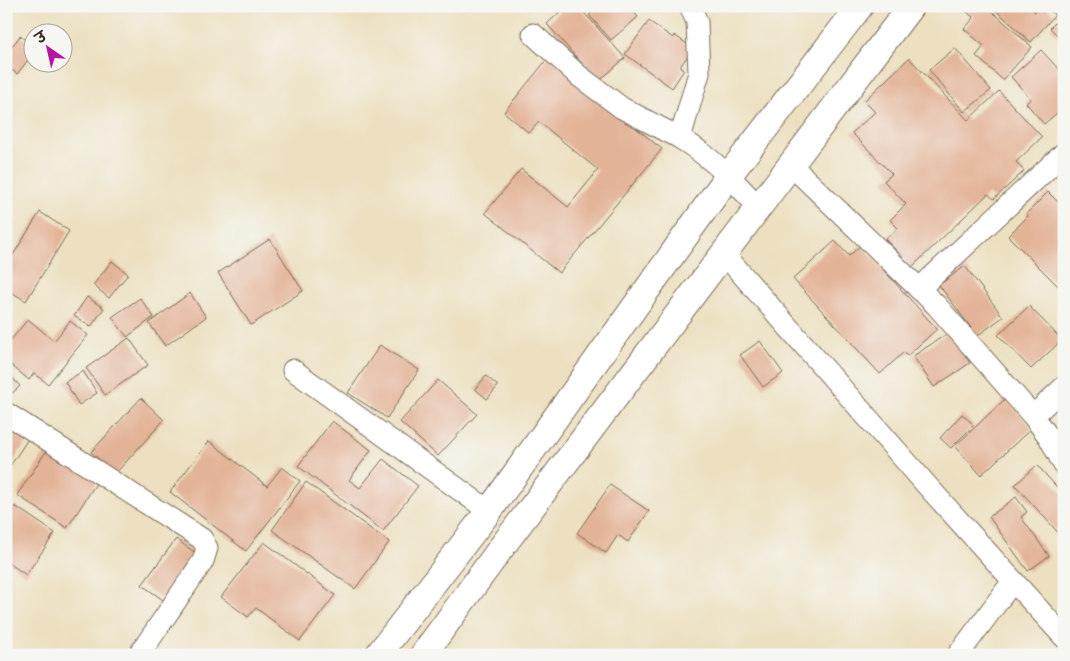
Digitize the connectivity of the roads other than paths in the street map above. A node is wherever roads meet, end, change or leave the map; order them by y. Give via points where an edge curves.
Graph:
1 (690, 6) edge
2 (860, 6) edge
3 (911, 6) edge
4 (533, 34) dead end
5 (680, 138) junction
6 (1064, 153) edge
7 (792, 166) junction
8 (729, 175) junction
9 (759, 208) junction
10 (724, 254) junction
11 (918, 289) junction
12 (293, 370) dead end
13 (1064, 388) edge
14 (6, 413) edge
15 (1033, 416) junction
16 (1064, 466) edge
17 (490, 511) junction
18 (1013, 581) junction
19 (1064, 637) edge
20 (139, 655) edge
21 (378, 655) edge
22 (423, 655) edge
23 (958, 655) edge

1 - 5 street via 697,22 699,73
2 - 8 street
3 - 7 street
4 - 5 street via 579,76 622,108
5 - 8 street via 703,152
6 - 11 street
7 - 9 street
7 - 11 street
8 - 9 street
8 - 17 street
9 - 10 street
10 - 18 street
10 - 22 street
11 - 15 street via 936,305
12 - 17 street
13 - 15 street
14 - 20 street via 202,539 207,548 203,561
15 - 16 street via 1049,437
17 - 21 street
18 - 19 street
18 - 23 street

